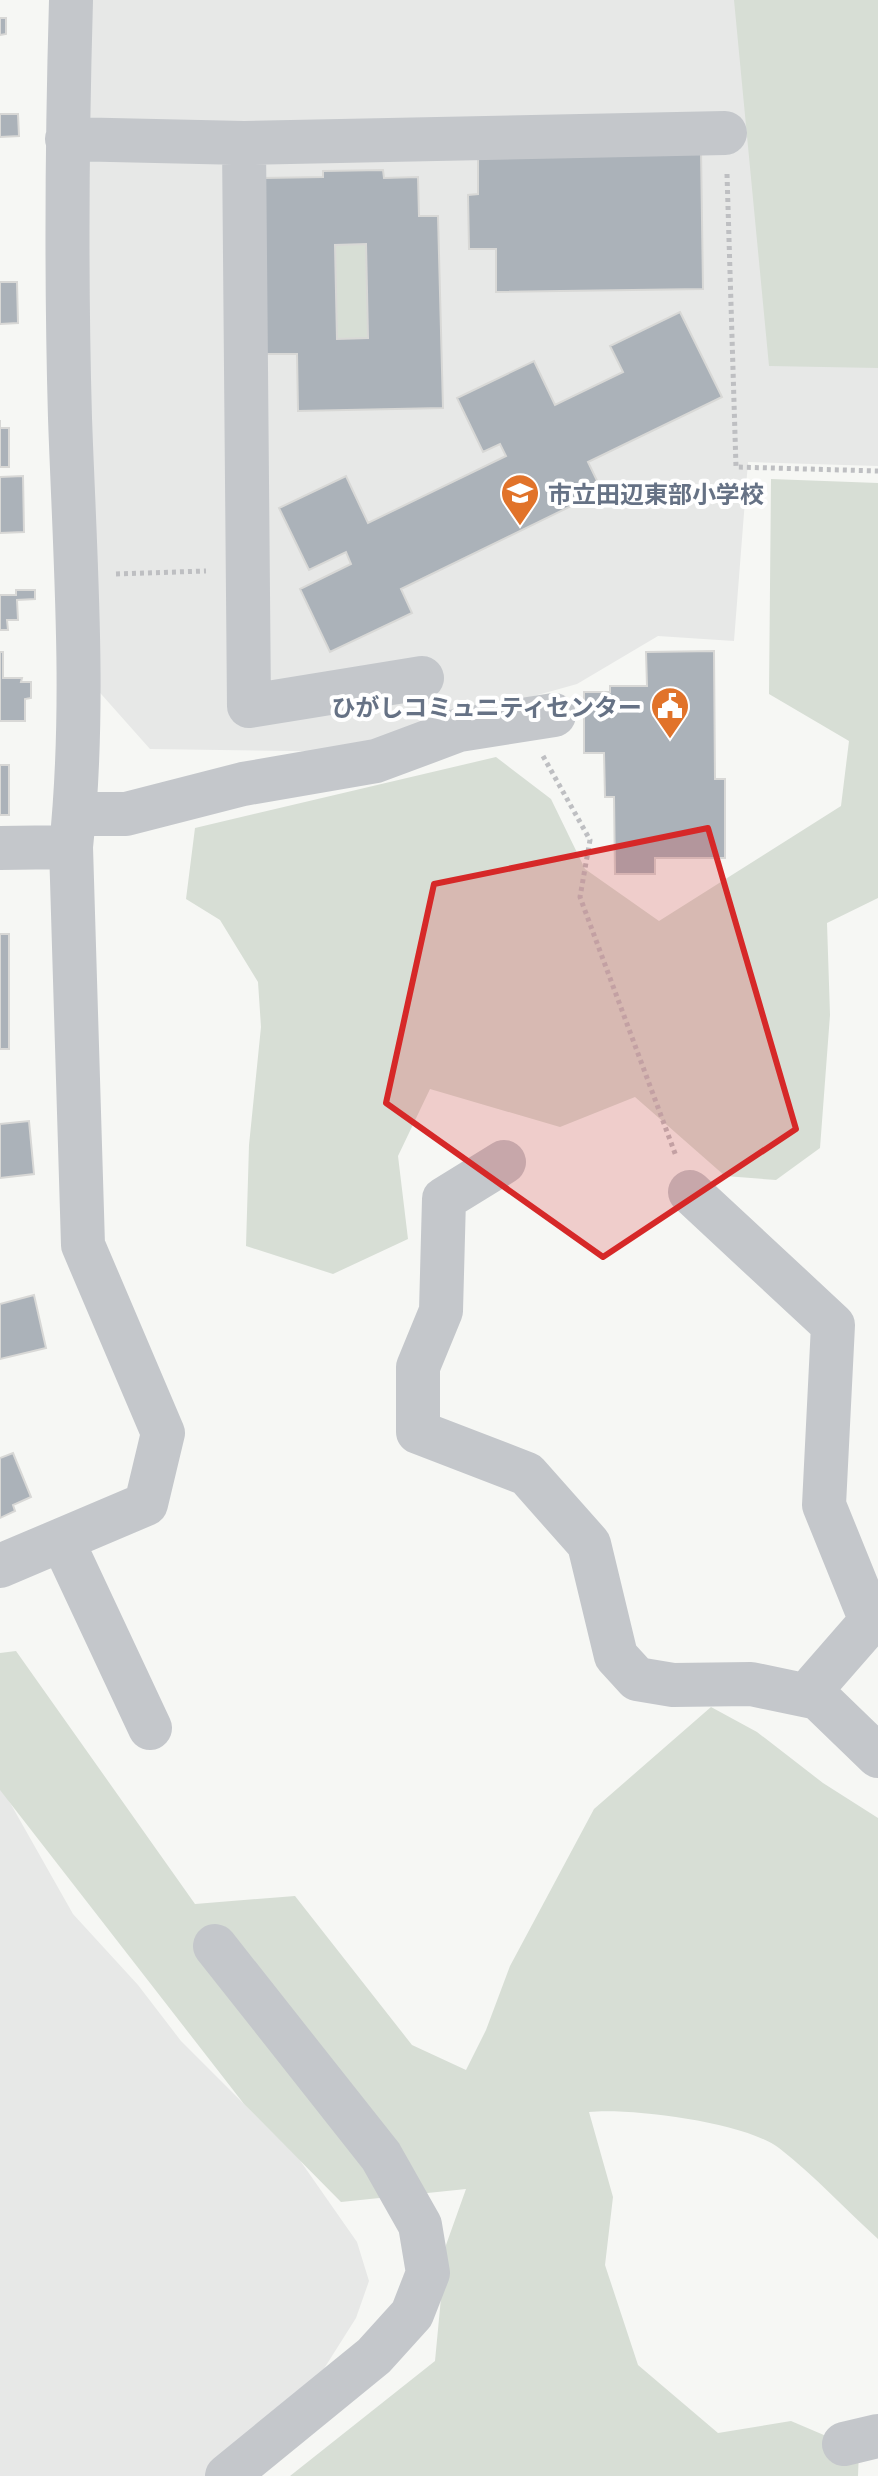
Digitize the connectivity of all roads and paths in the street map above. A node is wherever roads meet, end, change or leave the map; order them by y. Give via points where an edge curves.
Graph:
1 (71, 0) edge
2 (725, 133) joint
3 (67, 139) junction
4 (244, 143) junction
5 (878, 471) edge
6 (248, 569) junction
7 (75, 576) junction
8 (422, 678) dead end
9 (538, 718) joint
10 (73, 830) junction
11 (0, 848) edge
12 (504, 1162) dead end
13 (690, 1192) joint
14 (62, 1540) junction
15 (0, 1566) edge
16 (874, 1623) edge
17 (818, 1698) junction
18 (150, 1728) dead end
19 (878, 1756) edge
20 (215, 1946) dead end
21 (227, 2476) edge

1 - 3 street
2 - 4 street
2 - 5 path via 736,467
3 - 4 street
3 - 7 street
4 - 6 street
6 - 7 path
6 - 8 street via 249,706
7 - 10 street
9 - 10 street via 459,730 376,761 243,784
9 - 13 path via 590,840 580,897
10 - 11 street
10 - 14 street via 83,1245 163,1433 146,1504
12 - 17 street via 444,1199 441,1311 418,1367 418,1432 527,1474 589,1544 616,1656 637,1679 673,1685 751,1684
13 - 16 street via 833,1325 824,1505
14 - 15 street
14 - 18 street
16 - 17 street via 816,1684
17 - 19 street
20 - 21 street via 381,2156 420,2225 428,2273 412,2314 374,2356

